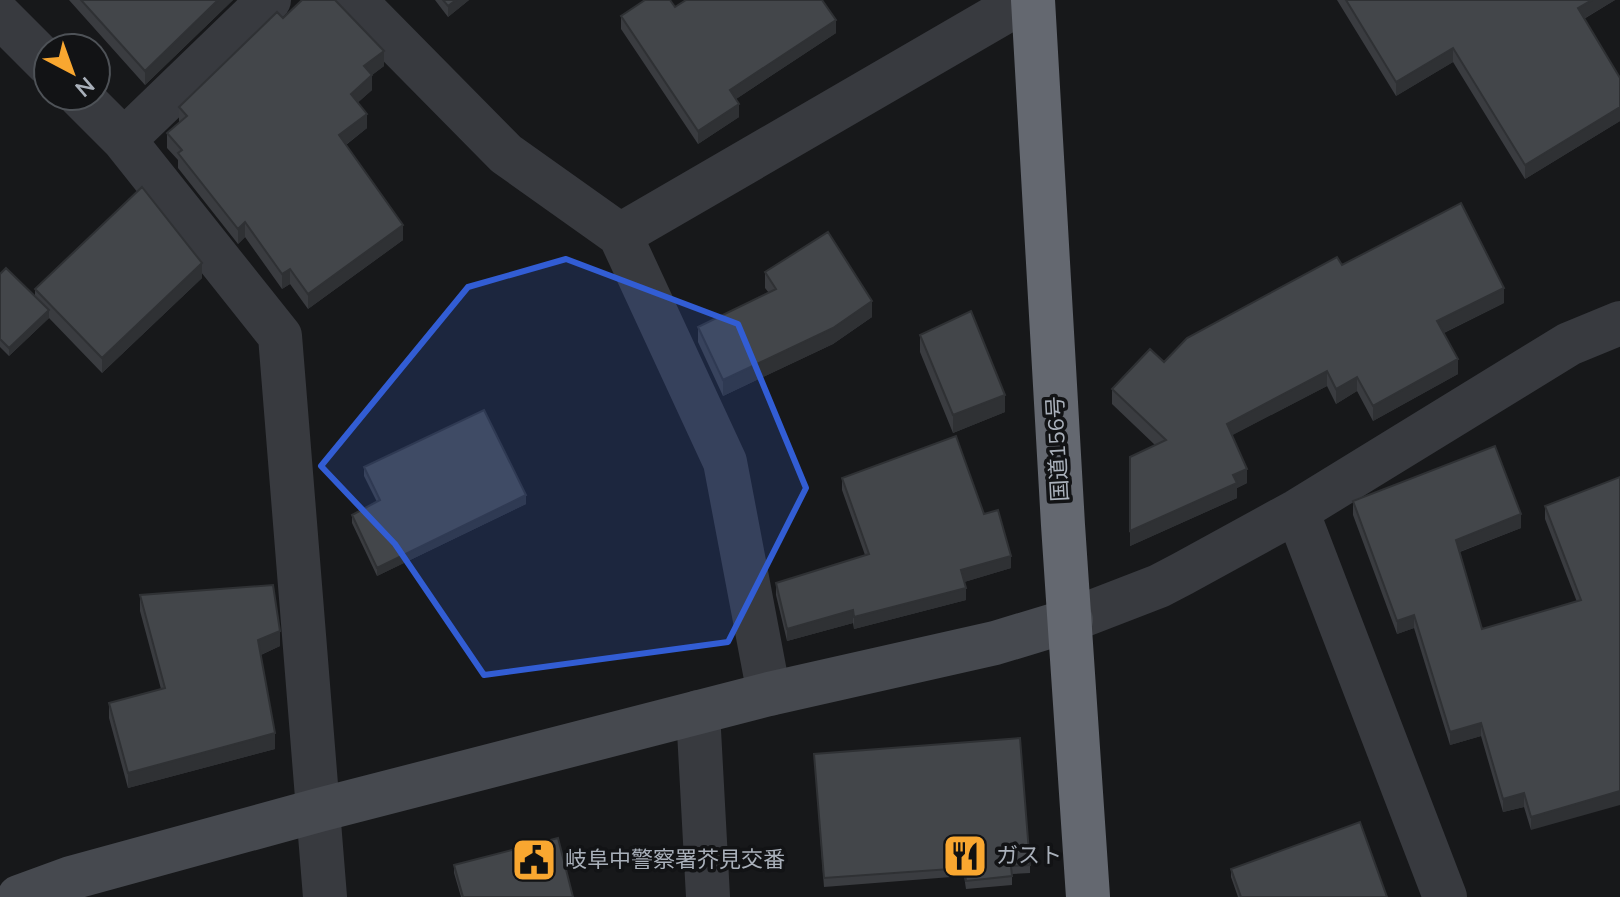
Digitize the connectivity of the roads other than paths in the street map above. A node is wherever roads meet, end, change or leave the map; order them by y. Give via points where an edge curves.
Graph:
1 (269, 0) edge
2 (354, 0) edge
3 (1025, 0) edge
4 (1033, 0) edge
5 (0, 16) edge
6 (32, 48) edge
7 (96, 112) edge
8 (124, 140) junction
9 (620, 235) junction
10 (1620, 323) edge
11 (1297, 511) junction
12 (1071, 620) junction
13 (769, 694) junction
14 (698, 712) junction
15 (319, 810) junction
16 (19, 897) edge
17 (325, 897) edge
18 (708, 897) edge
19 (1088, 897) edge
20 (1445, 897) edge

1 - 8 street
2 - 9 street via 506,154
3 - 9 street
4 - 12 highway, 国道156号
5 - 6 street
7 - 8 street
8 - 15 street via 280,336
9 - 13 street via 725,462
10 - 11 street via 1569,344
11 - 12 street via 1159,586
11 - 20 street
12 - 13 street via 995,643
12 - 19 highway, 国道156号
13 - 14 street
14 - 15 street
14 - 18 street
15 - 16 street
15 - 17 street

